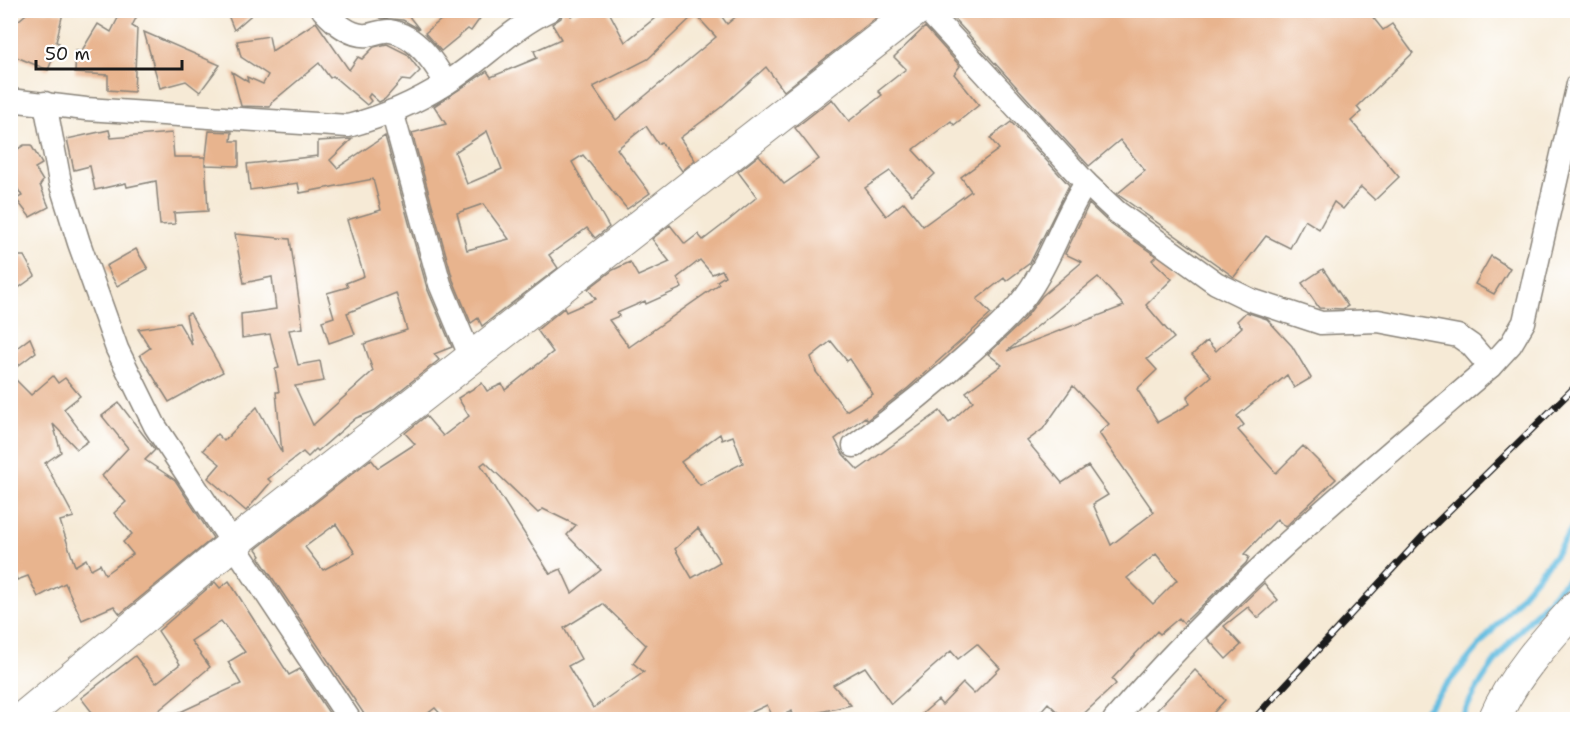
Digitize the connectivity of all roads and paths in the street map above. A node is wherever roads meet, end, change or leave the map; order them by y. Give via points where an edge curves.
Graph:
1 (323, 10) edge
2 (550, 10) edge
3 (916, 10) edge
4 (927, 10) edge
5 (446, 83) junction
6 (1578, 84) edge
7 (10, 100) edge
8 (45, 103) junction
9 (392, 111) junction
10 (1086, 183) junction
11 (471, 358) junction
12 (1490, 367) junction
13 (854, 446) dead end
14 (232, 545) junction
15 (1578, 605) edge
16 (20, 720) edge
17 (350, 720) edge
18 (1114, 720) edge
19 (1494, 720) edge

1 - 5 street via 345,28 364,35 389,31 409,38 436,66
2 - 5 street
3 - 11 street
4 - 10 street
5 - 9 street
6 - 12 street via 1524,322
7 - 8 street
8 - 9 street via 348,126
8 - 14 street via 60,182 117,349 155,426
9 - 11 street via 440,284
10 - 12 street via 1166,249 1216,283 1251,300 1321,322 1378,321 1458,336 1472,345
10 - 13 street via 1069,209 1048,262 1007,319 929,390
11 - 14 street
12 - 18 street via 1250,577 1151,676
14 - 16 street
14 - 17 street
15 - 19 street via 1551,634 1507,694

